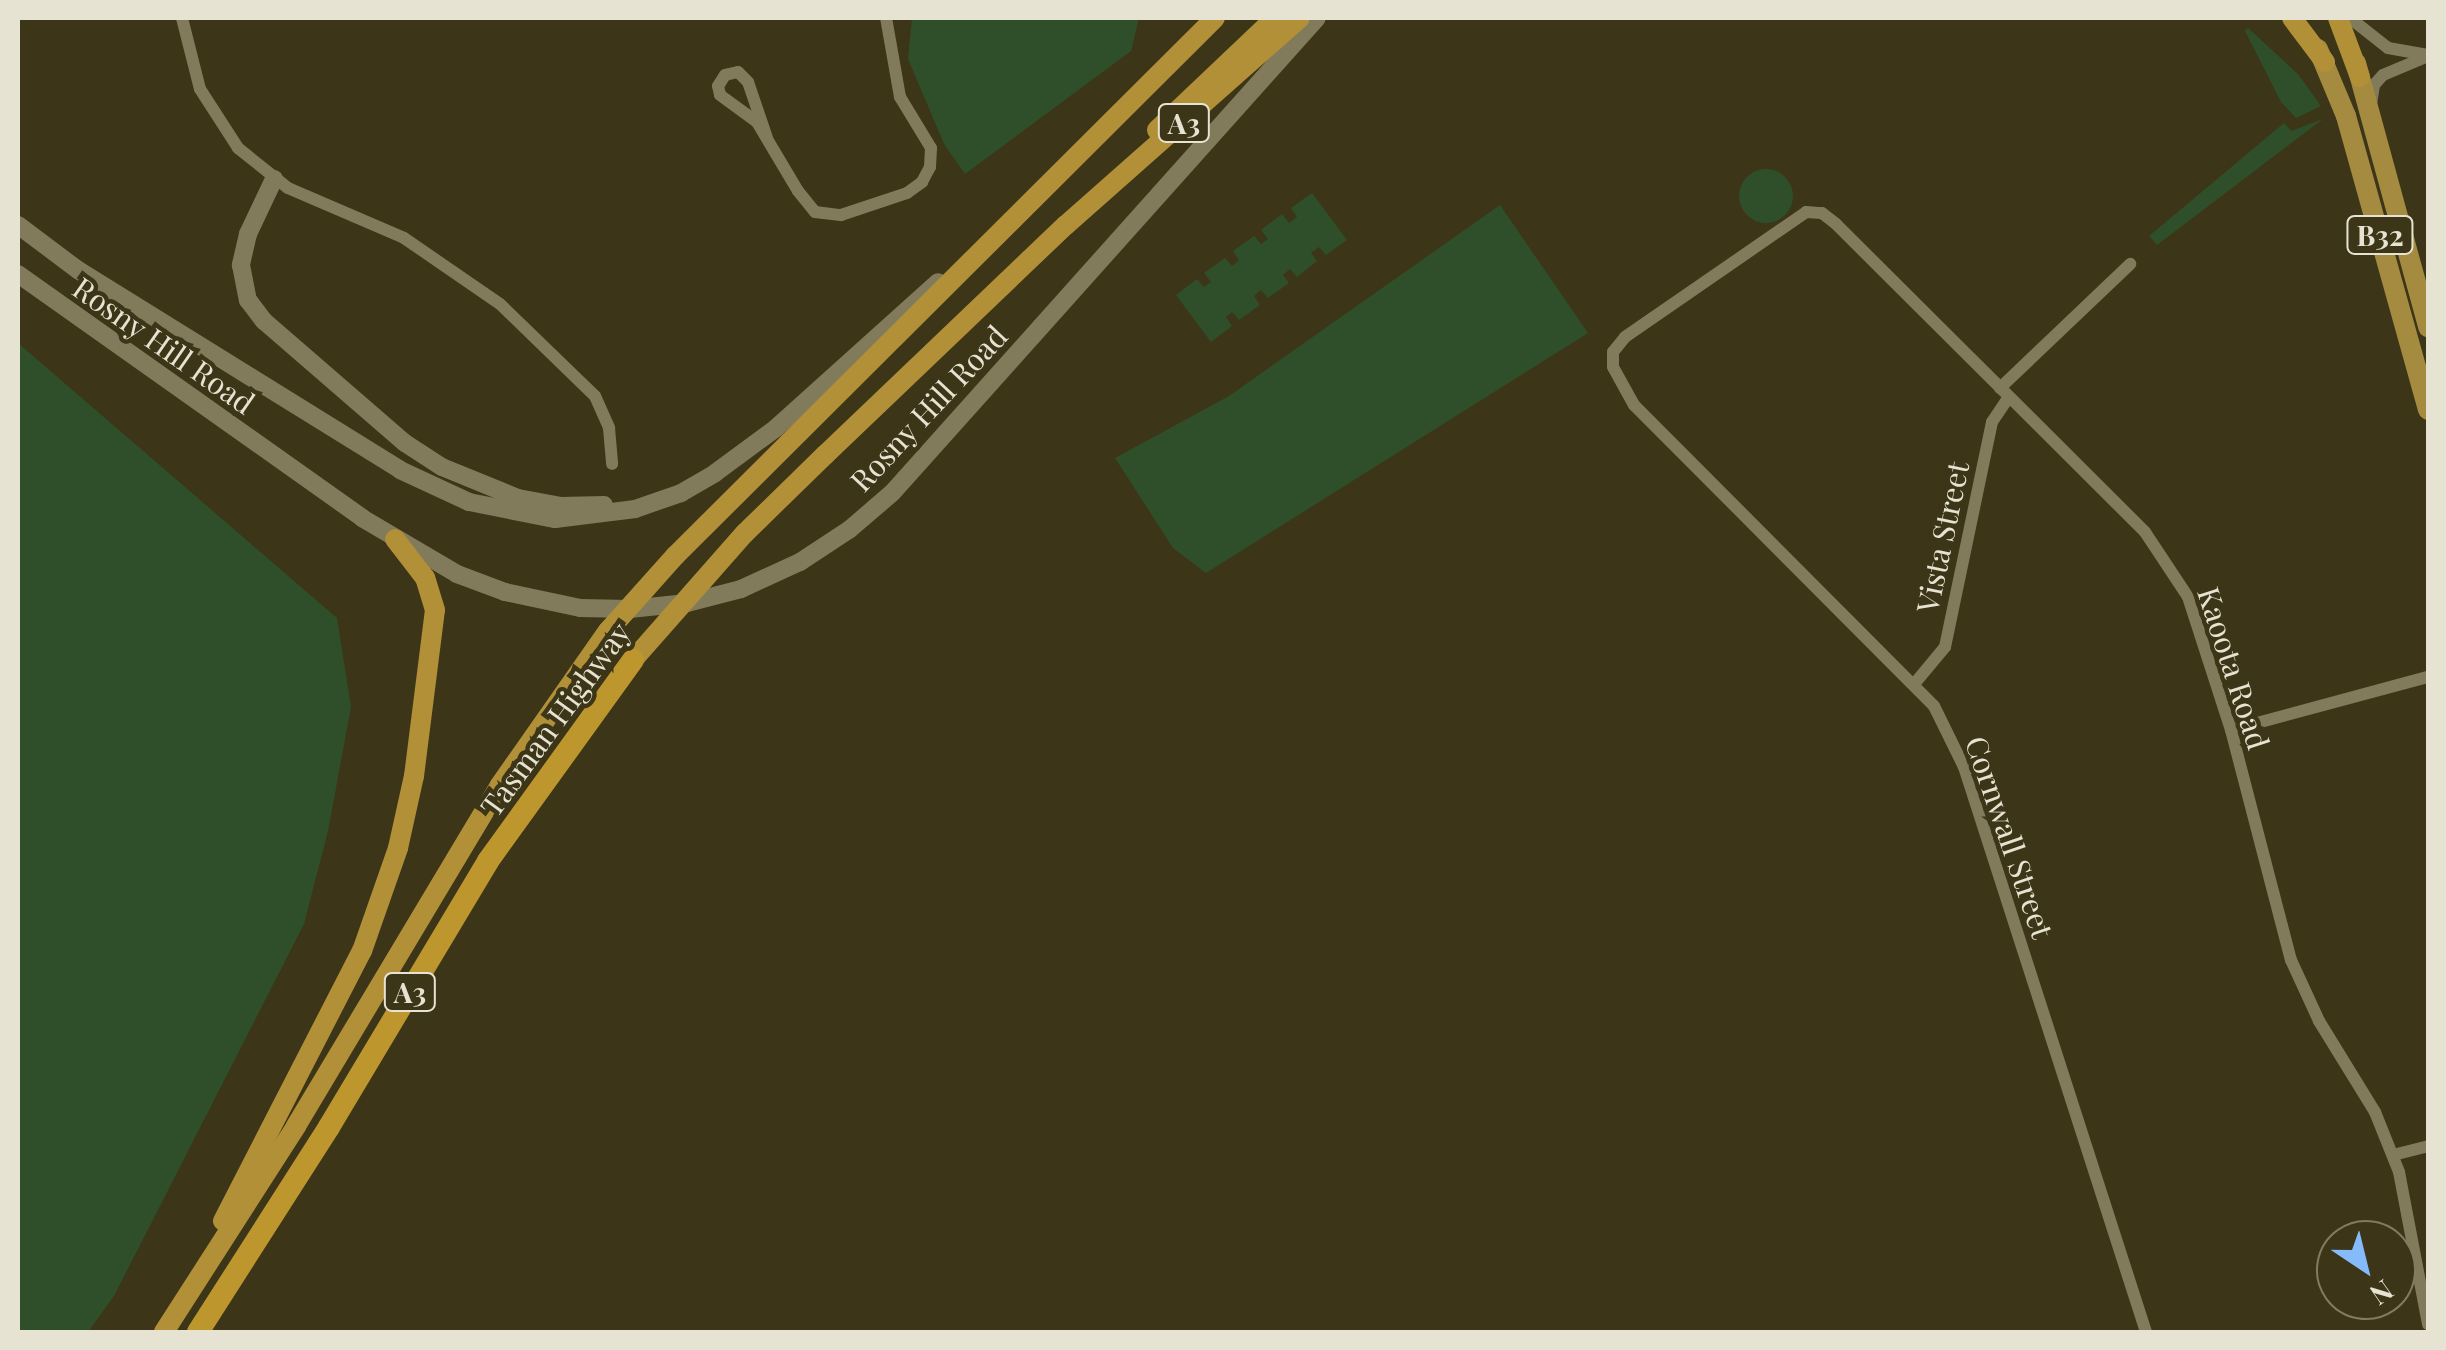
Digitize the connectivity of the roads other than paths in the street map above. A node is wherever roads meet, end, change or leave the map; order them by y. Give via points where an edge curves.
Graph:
1 (182, 18) edge
2 (886, 18) edge
3 (1215, 18) edge
4 (1275, 18) edge
5 (1300, 18) edge
6 (1317, 18) edge
7 (2292, 18) edge
8 (2300, 18) edge
9 (2344, 18) edge
10 (2428, 55) edge
11 (2325, 62) junction
12 (2360, 77) joint
13 (2371, 118) junction
14 (767, 138) junction
15 (274, 179) junction
16 (18, 226) edge
17 (1066, 226) junction
18 (968, 263) junction
19 (2130, 264) dead end
20 (18, 274) edge
21 (2428, 327) edge
22 (1613, 352) joint
23 (2004, 393) junction
24 (2428, 410) edge
25 (612, 464) dead end
26 (715, 473) junction
27 (395, 538) junction
28 (634, 660) joint
29 (2428, 678) edge
30 (1915, 682) junction
31 (2230, 730) junction
32 (2428, 1146) edge
33 (2393, 1154) junction
34 (2428, 1324) edge
35 (164, 1332) edge
36 (198, 1332) edge
37 (2146, 1332) edge

1 - 15 street via 192,70 212,112 238,148
2 - 14 street via 900,97 930,148 922,182 898,197 820,215
3 - 18 highway, Tasman Highway / A3
4 - 17 highway, Tasman Highway / A3
5 - 17 highway, Tasman Highway / A3
6 - 27 main road, Rosny Hill Road via 892,493 826,546 753,585 658,607 580,608 478,584
7 - 11 highway
8 - 11 main road, B32
9 - 10 street via 2388,48
9 - 12 highway, B32
10 - 13 street via 2378,79
11 - 24 main road, B32 via 2354,142
12 - 13 main road, B32
13 - 21 main road, B32
14 - 14 street via 720,95 725,76 738,72 748,82
15 - 25 street via 404,238 500,304 595,396 610,428
15 - 26 main road via 243,252 248,300 420,454 492,490 561,506 631,502
16 - 26 main road, Rosny Hill Road via 400,470 469,502 525,516 607,516 666,500
17 - 28 highway, Tasman Highway / A3 via 745,533
18 - 26 main road, Tasman Highway / A3
18 - 35 highway, Tasman Highway / A3 via 675,556 580,666
19 - 23 street
20 - 27 main road, Rosny Hill Road
22 - 23 street, Kaoota Road via 1710,276 1801,214 1817,211
22 - 30 street, Cornwall Street via 1619,384 1634,404
23 - 30 street, Vista Street via 1992,422 1945,647
23 - 31 street, Kaoota Road via 2145,532 2170,566 2202,631
27 - 35 highway via 425,578 435,610 398,848 344,989
28 - 36 highway, Tasman Highway / A3 via 496,849
29 - 31 street
30 - 37 street, Cornwall Street via 1964,767
31 - 33 street, Kaoota Road via 2302,989 2376,1112
32 - 33 street
33 - 34 street, Kaoota Road

